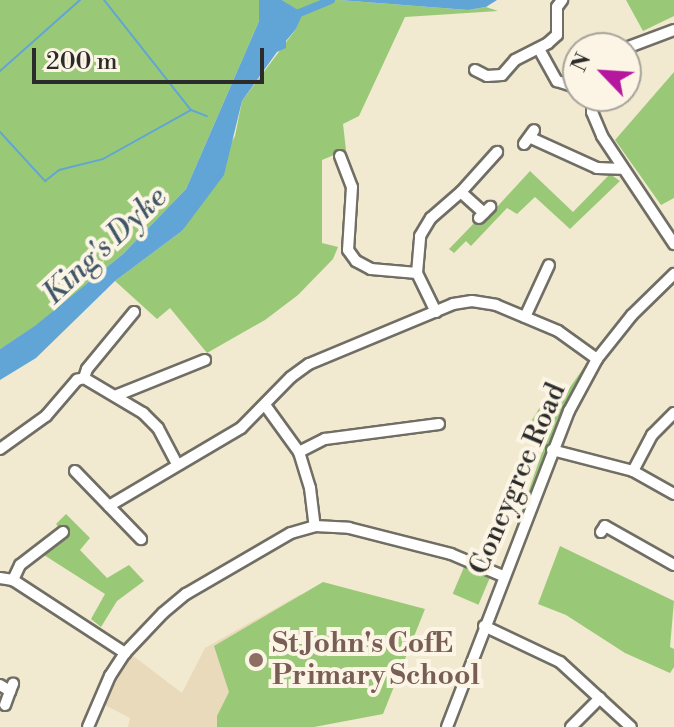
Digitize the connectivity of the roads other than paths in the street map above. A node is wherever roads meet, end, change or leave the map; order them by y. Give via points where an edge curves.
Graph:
1 (562, 0) edge
2 (674, 30) edge
3 (642, 42) edge
4 (539, 49) junction
5 (475, 70) dead end
6 (562, 83) edge
7 (592, 112) edge
8 (530, 138) dead end
9 (497, 152) dead end
10 (340, 156) dead end
11 (622, 169) junction
12 (461, 192) junction
13 (484, 213) dead end
14 (674, 244) edge
15 (549, 265) dead end
16 (417, 273) junction
17 (674, 274) edge
18 (134, 312) dead end
19 (436, 312) junction
20 (525, 317) junction
21 (597, 359) junction
22 (205, 360) dead end
23 (84, 378) junction
24 (115, 396) junction
25 (265, 405) junction
26 (673, 416) edge
27 (439, 424) dead end
28 (0, 449) edge
29 (552, 450) junction
30 (299, 452) junction
31 (177, 464) junction
32 (75, 471) dead end
33 (633, 471) junction
34 (674, 494) edge
35 (109, 506) junction
36 (315, 526) junction
37 (63, 532) dead end
38 (601, 532) dead end
39 (141, 539) dead end
40 (674, 565) edge
41 (503, 576) junction
42 (0, 578) edge
43 (13, 580) junction
44 (484, 626) junction
45 (125, 653) junction
46 (8, 687) edge
47 (600, 698) junction
48 (5, 705) dead end
49 (88, 727) edge
50 (447, 727) edge
51 (571, 727) edge
52 (631, 727) edge

1 - 4 street via 557,35
2 - 3 street
4 - 5 street via 515,60 502,75
4 - 6 street
7 - 11 street
8 - 11 street via 597,168
9 - 12 street
10 - 16 street via 352,187 348,250 371,269
11 - 14 street
12 - 13 street
12 - 16 street via 431,218 420,236
15 - 20 street
16 - 19 street
17 - 21 street, Coneygree Road
18 - 23 street
19 - 20 street via 472,301
19 - 25 street via 309,364
20 - 21 street via 558,331
21 - 29 street, Coneygree Road
22 - 24 street
23 - 24 street
23 - 28 street via 46,416
24 - 31 street via 158,428
25 - 30 street
25 - 31 street via 241,428
26 - 33 street via 652,435
27 - 30 street via 325,439
29 - 33 street
29 - 41 street, Coneygree Road
30 - 36 street
31 - 35 street
32 - 35 street
33 - 34 street
35 - 39 street
36 - 41 street via 349,528 451,554
36 - 45 street via 291,533 186,594
37 - 43 street via 20,565
38 - 40 street via 605,526
41 - 44 street, Coneygree Road
42 - 43 street
43 - 45 street
44 - 47 street via 555,659
44 - 50 street, Coneygree Road
45 - 49 street
46 - 48 street
47 - 51 street
47 - 52 street

